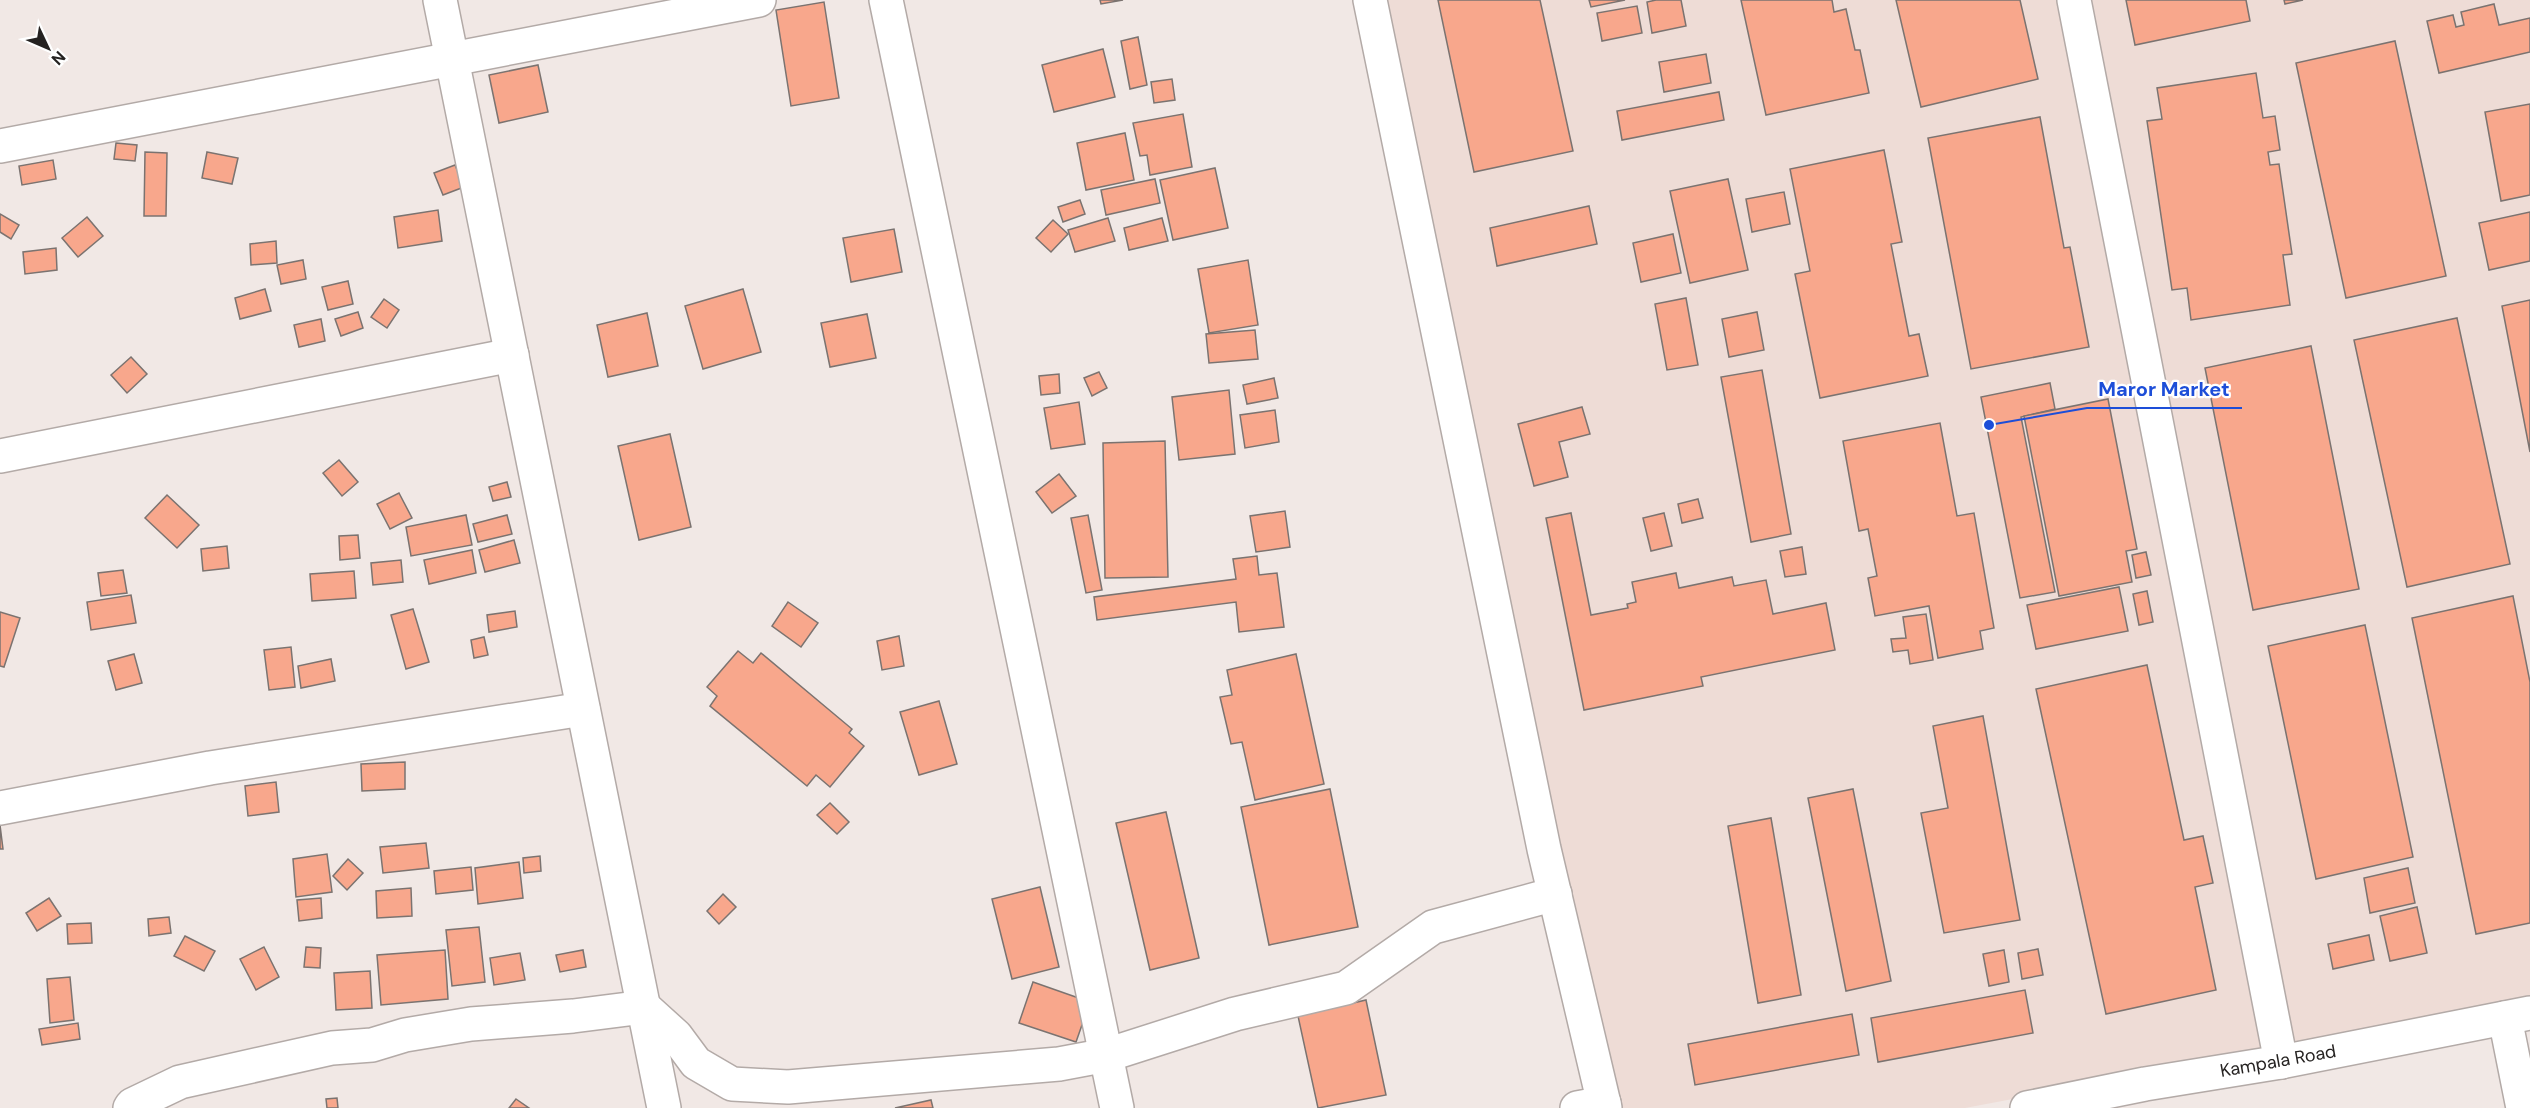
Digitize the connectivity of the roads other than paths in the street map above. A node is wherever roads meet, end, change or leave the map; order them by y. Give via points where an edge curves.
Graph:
1 (440, 0) edge
2 (759, 0) edge
3 (886, 0) edge
4 (1370, 0) edge
5 (2074, 0) edge
6 (451, 59) junction
7 (0, 146) edge
8 (512, 355) junction
9 (0, 456) edge
10 (584, 709) junction
11 (0, 808) edge
12 (1555, 894) junction
13 (644, 1007) junction
14 (2517, 1016) edge
15 (1107, 1055) junction
16 (2281, 1062) junction
17 (2147, 1096) edge
18 (1595, 1106) edge
19 (130, 1108) edge
20 (664, 1108) edge
21 (1117, 1108) edge
22 (2027, 1108) edge
23 (2523, 1108) edge

1 - 6 street
2 - 6 street
3 - 15 street
4 - 12 street
5 - 16 street
6 - 7 street
6 - 8 street
8 - 9 street
8 - 10 street
10 - 11 street via 210,768
10 - 13 street
12 - 15 street via 1433,927 1346,988 1235,1014
12 - 18 street
13 - 15 street via 676,1036 696,1063 732,1084 788,1087 1059,1064
13 - 19 street via 471,1024 372,1045 332,1048 180,1082
13 - 20 street
14 - 16 street, Kampala Road
14 - 23 street
15 - 21 street
16 - 17 street, Kampala Road
17 - 22 street, Kampala Road

